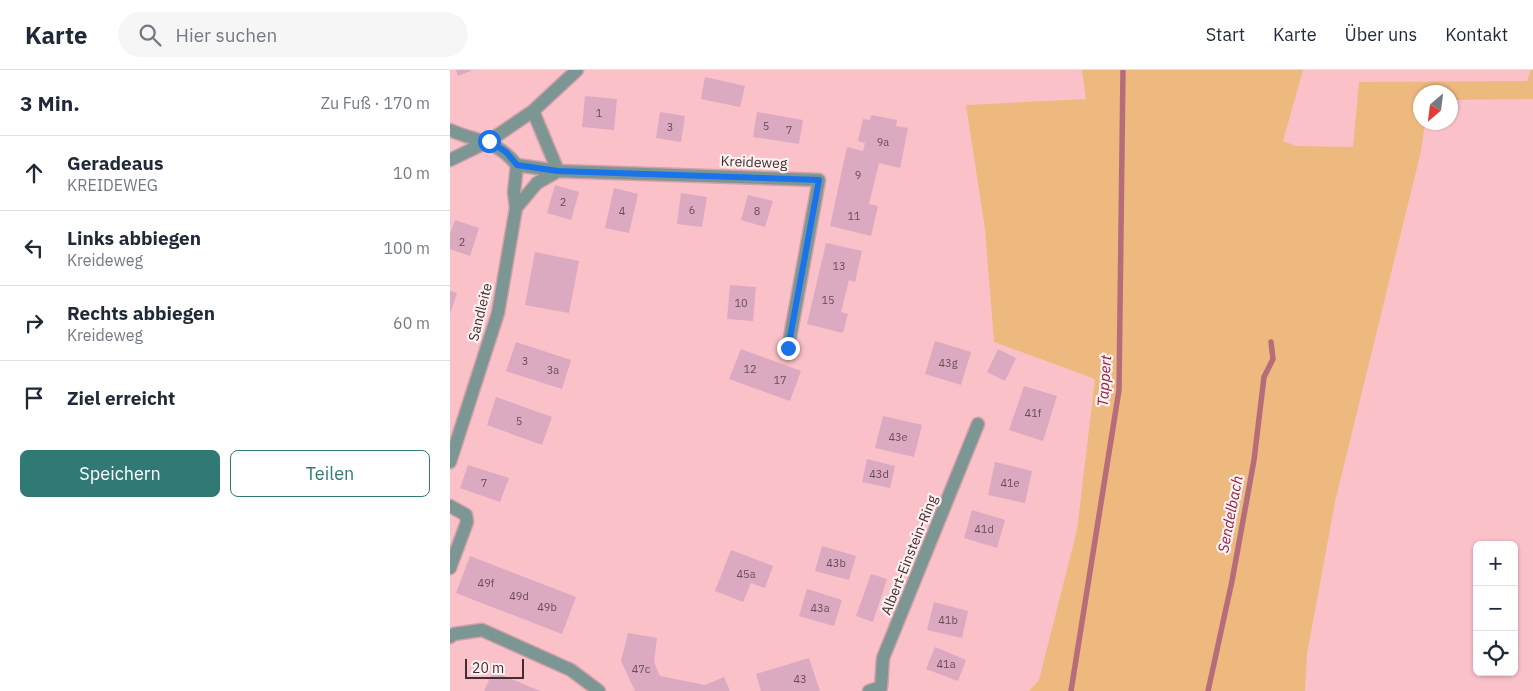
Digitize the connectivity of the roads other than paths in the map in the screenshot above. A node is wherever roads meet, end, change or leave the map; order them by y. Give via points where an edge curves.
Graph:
1 (577, 70) edge
2 (533, 111) junction
3 (450, 130) edge
4 (489, 141) junction
5 (450, 160) edge
6 (517, 165) junction
7 (558, 171) junction
8 (516, 208) junction
9 (788, 348) dead end
10 (978, 424) dead end
11 (450, 462) edge
12 (450, 506) edge
13 (450, 568) edge
14 (450, 636) edge
15 (599, 691) edge
16 (869, 691) edge

1 - 2 street
2 - 4 street
2 - 7 street
3 - 4 street
4 - 5 street
4 - 6 street via 506,152
6 - 7 street, Kreideweg
6 - 8 street, Sandleite
7 - 8 street via 537,183
7 - 9 street, Kreideweg via 819,180
8 - 11 street, Sandleite via 498,313
10 - 16 street, Albert-Einstein-Ring via 883,658 881,687
12 - 13 street via 466,515 467,522
14 - 15 street via 482,630 571,670

